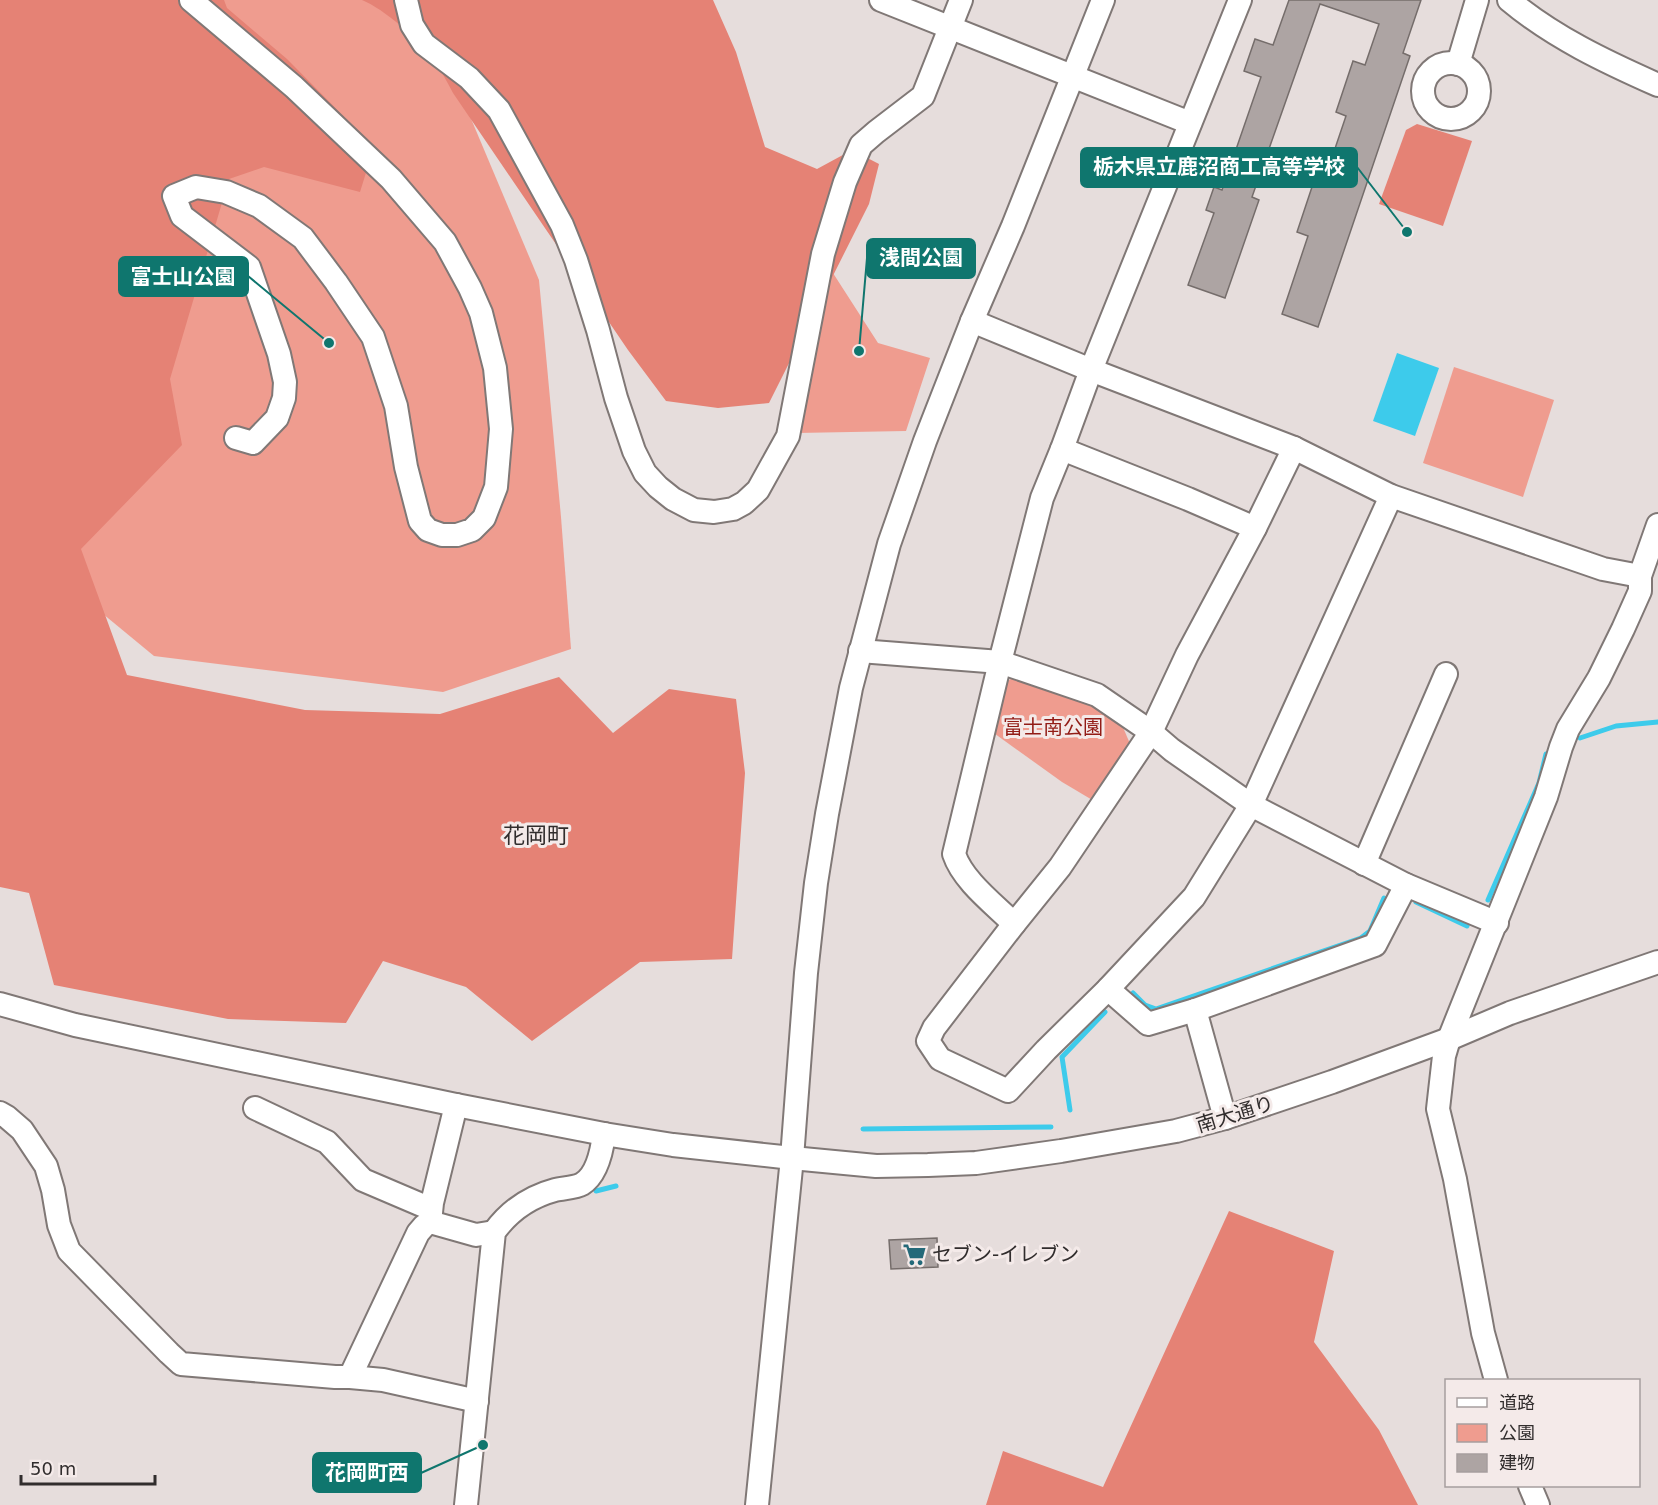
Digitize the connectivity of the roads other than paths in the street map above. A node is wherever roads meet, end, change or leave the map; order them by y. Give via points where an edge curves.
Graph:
1 (191, 0) edge
2 (406, 0) edge
3 (881, 0) edge
4 (961, 0) edge
5 (1103, 0) edge
6 (1240, 0) edge
7 (1477, 0) edge
8 (1509, 0) edge
9 (950, 27) junction
10 (1458, 64) dead end
11 (1072, 77) junction
12 (1658, 86) edge
13 (1190, 123) junction
14 (972, 321) junction
15 (1091, 370) junction
16 (236, 438) dead end
17 (1294, 448) junction
18 (1062, 449) junction
19 (1391, 496) junction
20 (1658, 525) edge
21 (1255, 528) junction
22 (1640, 576) junction
23 (860, 651) junction
24 (1000, 662) junction
25 (1446, 674) dead end
26 (1150, 732) junction
27 (1251, 805) junction
28 (1364, 864) junction
29 (1406, 885) junction
30 (1497, 923) junction
31 (1014, 924) junction
32 (1658, 962) edge
33 (1108, 989) junction
34 (0, 1004) edge
35 (1195, 1010) junction
36 (1449, 1039) junction
37 (456, 1105) junction
38 (255, 1108) dead end
39 (0, 1113) edge
40 (1225, 1118) junction
41 (604, 1134) junction
42 (792, 1158) junction
43 (431, 1215) junction
44 (494, 1232) junction
45 (343, 1377) junction
46 (1496, 1379) edge
47 (477, 1401) junction
48 (1531, 1487) edge
49 (466, 1505) edge
50 (757, 1505) edge
51 (1538, 1505) edge

1 - 16 street via 294,87 391,179 445,242 481,313 495,368 501,429 496,487 484,518 472,530 457,536 428,530 420,521 396,406 374,337 303,238 259,206 226,192 196,187 174,196 182,216 249,267 285,382 277,418 252,443
2 - 9 street via 412,26 424,44 470,78 499,110 562,225 616,399 645,473 673,499 694,510 714,512 733,509 758,490 788,436 823,254 845,182 861,145 923,96
3 - 9 street
4 - 9 street
5 - 11 street
6 - 13 street
7 - 10 street
8 - 12 street via 1592,56
9 - 11 street
11 - 13 street
11 - 14 street
13 - 15 street
14 - 15 street
14 - 23 street via 889,544
15 - 17 street
15 - 18 street
17 - 19 street
17 - 21 street
18 - 21 street
18 - 24 street via 1042,498
19 - 22 street via 1603,569
19 - 27 street
20 - 22 street
21 - 26 street
22 - 30 street via 1640,591 1623,628 1568,729
23 - 24 street
23 - 42 street via 816,883
24 - 26 street via 1097,695
24 - 31 street via 954,854 970,880
25 - 28 street
26 - 27 street
26 - 31 street via 1060,867
27 - 28 street
27 - 33 street via 1194,897
28 - 29 street
29 - 30 street
29 - 35 street via 1375,945
30 - 36 street
31 - 33 street via 934,1028 928,1041 940,1059 1008,1091
32 - 36 street, 南大通り via 1509,1013
33 - 35 street via 1148,1024
34 - 37 street, 南大通り via 75,1025
35 - 40 street
36 - 40 street, 南大通り
36 - 46 street via 1438,1109
37 - 41 street, 南大通り
37 - 43 street
38 - 43 street via 327,1142 363,1180
39 - 45 street via 22,1130 46,1166 69,1251 181,1364
40 - 42 street, 南大通り via 1118,1142 976,1163 876,1166
41 - 42 street, 南大通り
41 - 44 street via 601,1155 582,1185 539,1195 514,1209
42 - 50 street
43 - 44 street via 476,1235
43 - 45 street
44 - 47 street
45 - 47 street via 383,1380
47 - 49 street
48 - 51 street

